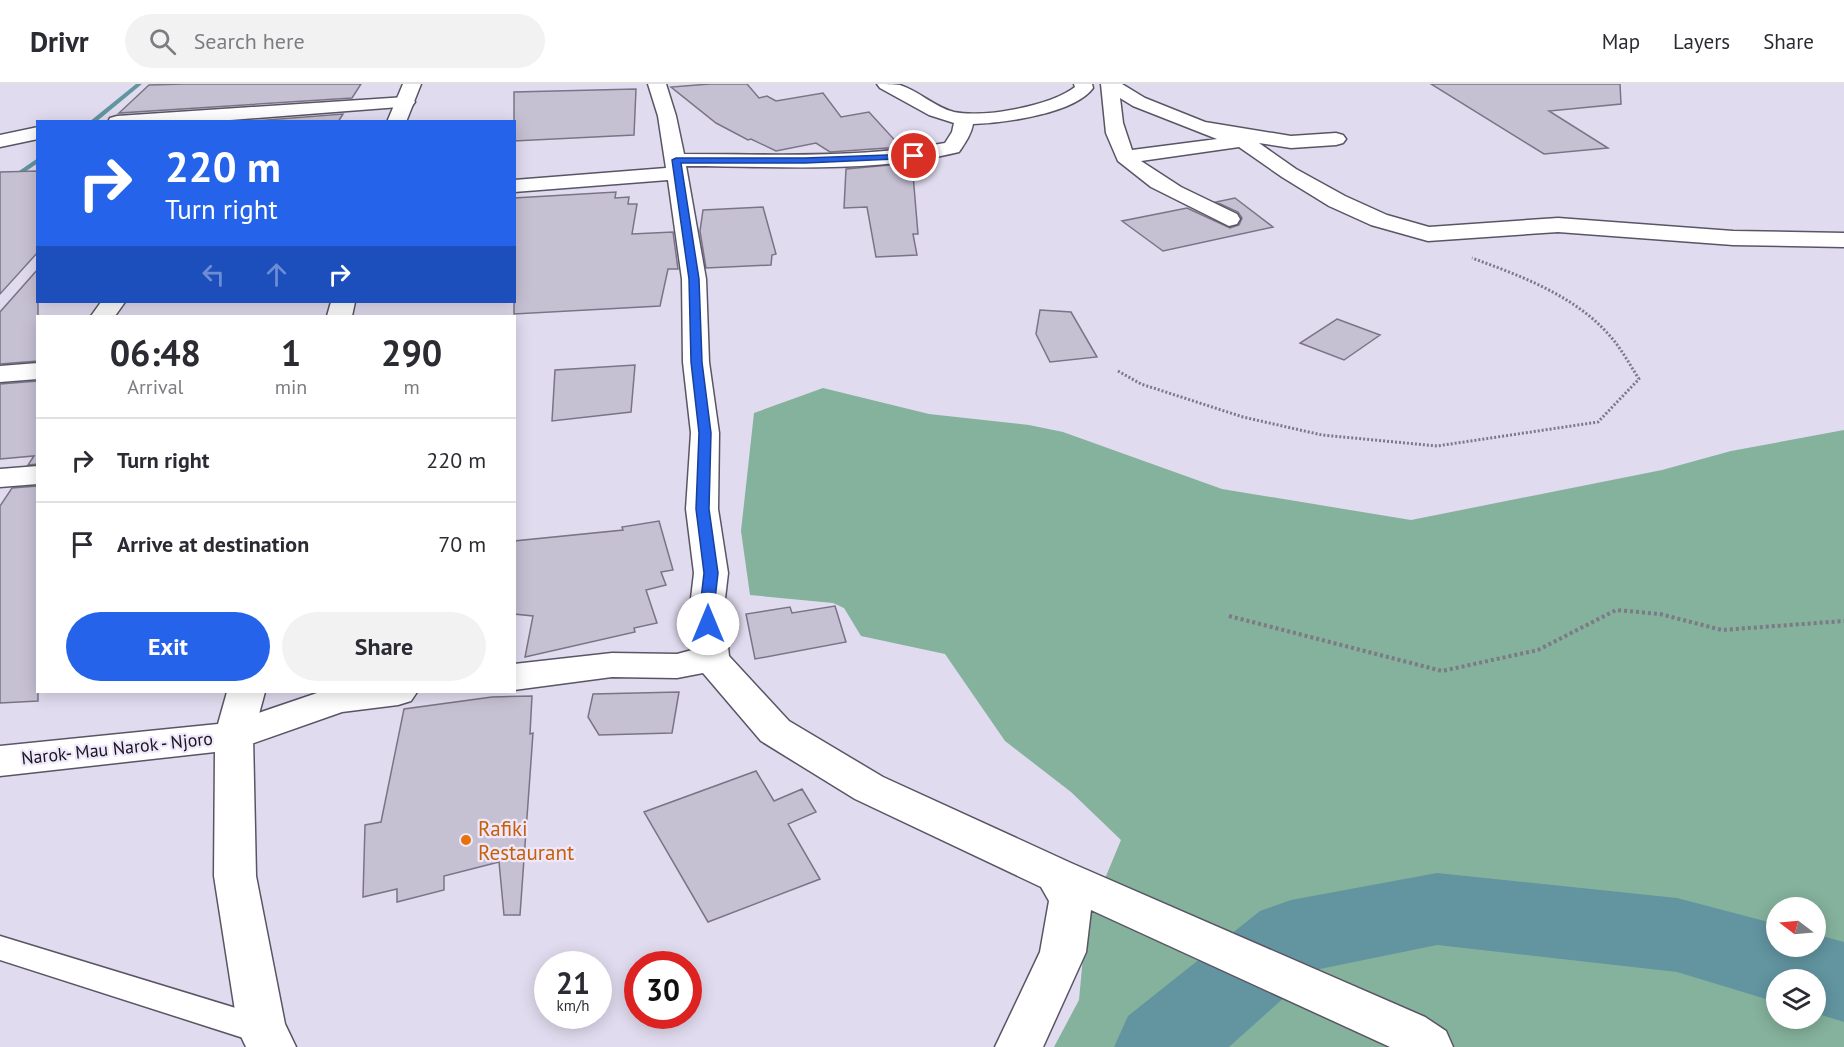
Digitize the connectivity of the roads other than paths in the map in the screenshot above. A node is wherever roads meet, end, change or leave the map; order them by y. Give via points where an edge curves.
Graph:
1 (412, 84) edge
2 (657, 84) edge
3 (886, 84) edge
4 (1083, 84) edge
5 (1111, 85) edge
6 (406, 102) junction
7 (242, 117) edge
8 (964, 119) junction
9 (167, 120) edge
10 (397, 120) edge
11 (1202, 127) junction
12 (36, 133) edge
13 (1336, 139) dead end
14 (0, 141) edge
15 (1242, 141) junction
16 (1125, 157) junction
17 (677, 167) junction
18 (516, 186) edge
19 (1229, 219) dead end
20 (1844, 240) edge
21 (36, 371) edge
22 (0, 374) edge
23 (711, 659) junction
24 (516, 677) edge
25 (246, 693) edge
26 (389, 693) edge
27 (234, 736) junction
28 (0, 761) edge
29 (1056, 876) junction
30 (0, 948) edge
31 (267, 1039) edge
32 (1419, 1040) edge
33 (1018, 1047) edge

1 - 6 main road
2 - 17 main road
3 - 8 main road via 951,117
4 - 8 main road via 1080,93 1053,104
5 - 11 main road via 1138,102
5 - 16 main road via 1109,105
6 - 7 main road
6 - 10 main road
7 - 9 main road
8 - 17 main road via 962,132 952,148 914,156
11 - 13 main road via 1291,142
11 - 15 main road
12 - 14 main road
15 - 16 main road
15 - 20 main road via 1337,201 1379,220 1428,234 1558,225 1733,238
16 - 19 main road via 1153,179
17 - 18 main road
17 - 23 main road via 694,279 696,362 705,433 702,509 711,573 707,608
21 - 22 main road
23 - 24 main road via 677,666 612,665
23 - 29 main road via 775,731 869,788
25 - 27 main road
26 - 27 main road, Narok- Mau Narok - Njoro via 338,699
27 - 28 main road, Narok- Mau Narok - Njoro
27 - 31 main road via 235,876
29 - 32 main road
29 - 33 main road via 1071,900 1063,952
30 - 31 lane

